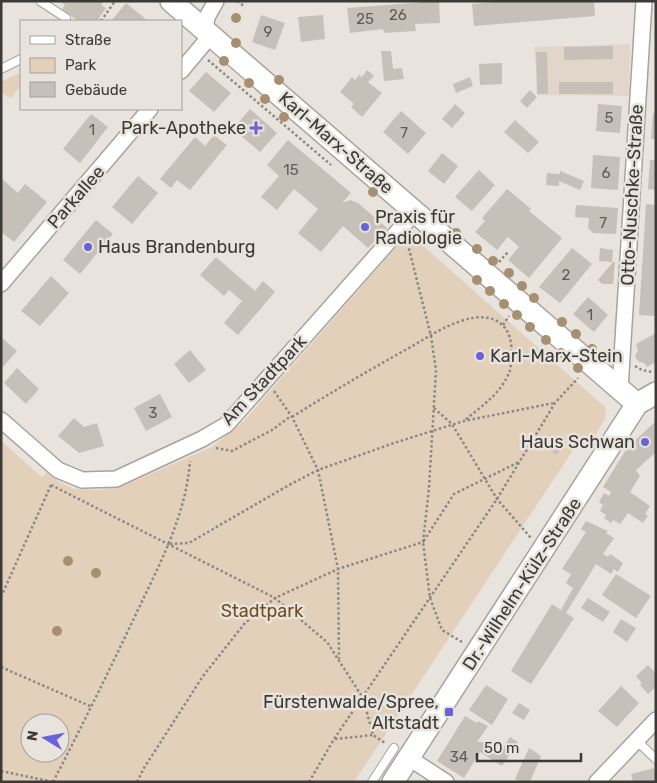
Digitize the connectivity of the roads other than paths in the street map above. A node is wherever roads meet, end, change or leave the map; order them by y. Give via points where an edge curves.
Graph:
1 (40, 1) edge
2 (216, 1) edge
3 (644, 1) edge
4 (173, 2) edge
5 (66, 19) edge
6 (208, 33) junction
7 (20, 60) edge
8 (1, 69) edge
9 (182, 71) edge
10 (149, 110) edge
11 (409, 218) junction
12 (1, 284) edge
13 (620, 389) junction
14 (656, 393) edge
15 (638, 404) junction
16 (1, 420) edge
17 (656, 720) edge
18 (636, 740) junction
19 (402, 753) junction
20 (656, 759) edge
21 (372, 782) edge
22 (393, 782) edge
23 (446, 782) edge
24 (597, 782) edge

1 - 5 lane
2 - 6 street via 207,17
3 - 13 street, Otto-Nuschke-Straße
4 - 6 street, Karl-Marx-Straße
6 - 9 street via 198,52
6 - 11 street, Karl-Marx-Straße
7 - 8 lane
10 - 12 street, Parkallee
11 - 13 street, Karl-Marx-Straße
11 - 16 street, Am Stadtpark via 226,425 192,444 116,479 82,480 58,470
13 - 15 street, Karl-Marx-Straße
14 - 15 street, Dr.-Wilhelm-Külz-Straße
15 - 19 street, Dr.-Wilhelm-Külz-Straße
17 - 18 street
18 - 20 lane
18 - 24 street
19 - 21 lane
19 - 22 street, Dr.-Wilhelm-Külz-Straße
19 - 23 street

